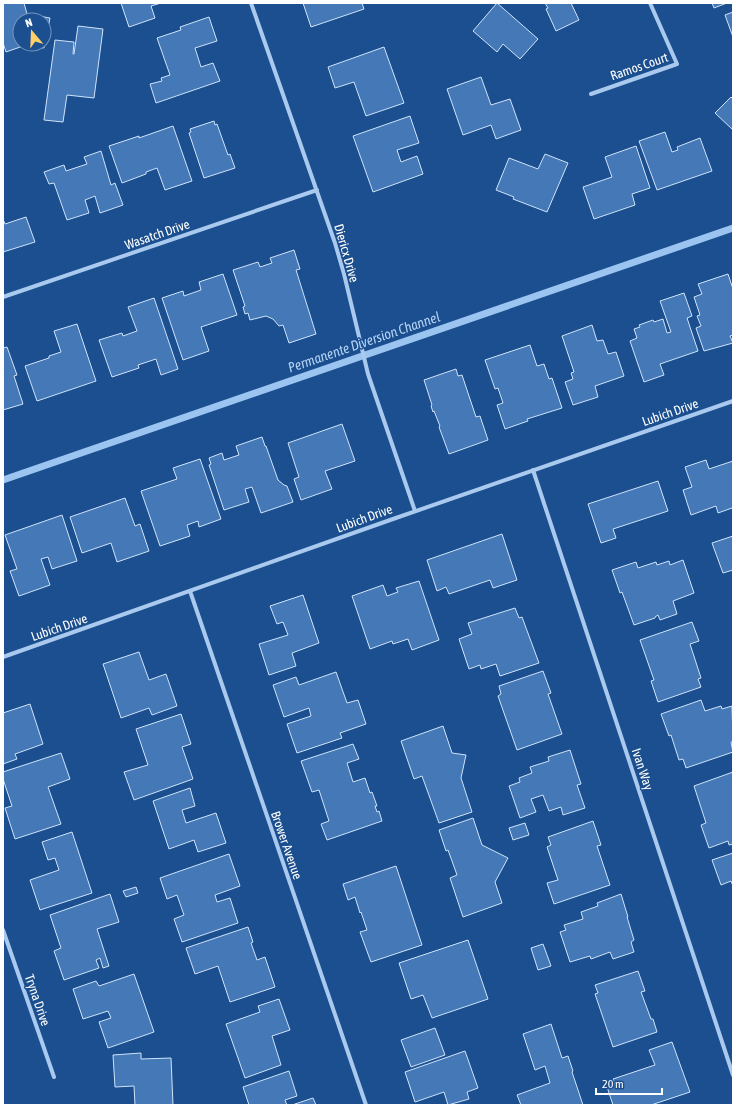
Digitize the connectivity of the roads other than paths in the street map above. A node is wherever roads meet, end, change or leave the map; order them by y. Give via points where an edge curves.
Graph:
1 (251, 3) edge
2 (650, 3) edge
3 (591, 94) dead end
4 (317, 190) junction
5 (3, 297) edge
6 (733, 401) edge
7 (534, 470) junction
8 (415, 511) junction
9 (190, 591) junction
10 (3, 657) edge
11 (3, 930) edge
12 (733, 1075) edge
13 (54, 1077) dead end
14 (366, 1105) edge

1 - 4 street, Diericx Drive
2 - 3 street, Ramos Court via 677,64
4 - 5 street, Wasatch Drive
4 - 8 street, Diericx Drive via 335,243 368,374
6 - 7 street, Lubich Drive
7 - 8 street, Lubich Drive
7 - 12 street, Ivan Way
8 - 9 street, Lubich Drive
9 - 10 street, Lubich Drive
9 - 14 street, Brower Avenue
11 - 13 street, Tryna Drive

